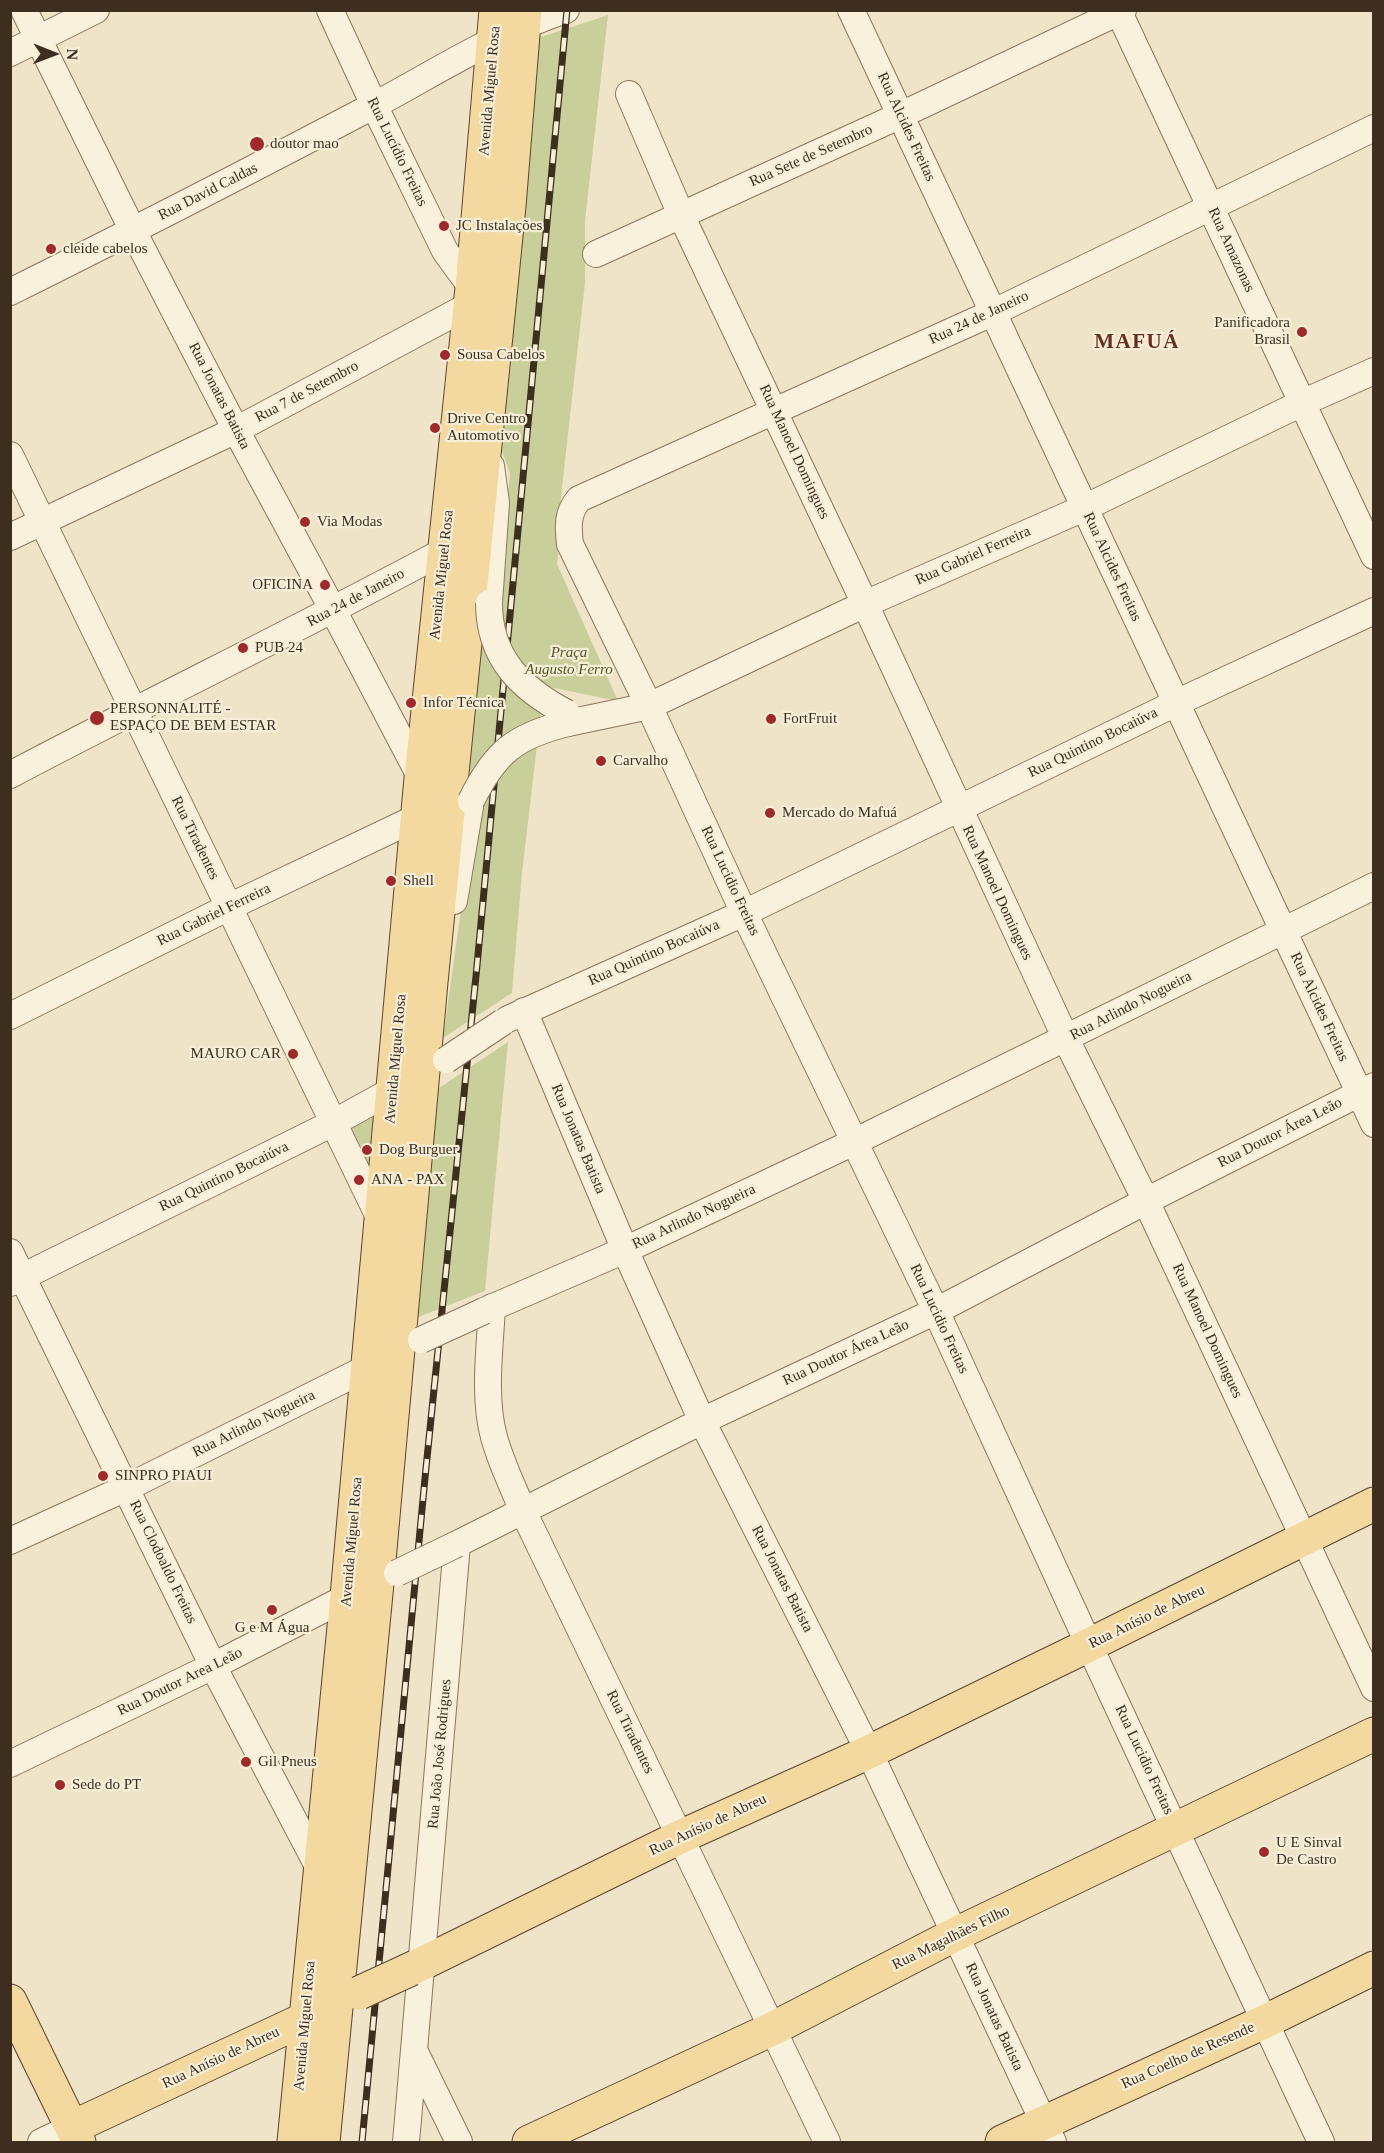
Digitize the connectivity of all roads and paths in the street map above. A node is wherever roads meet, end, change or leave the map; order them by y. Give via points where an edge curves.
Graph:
1 (24, 10) edge
2 (96, 10) edge
3 (330, 10) edge
4 (851, 10) edge
5 (1120, 11) edge
6 (524, 19) edge
7 (40, 39) junction
8 (10, 53) edge
9 (629, 94) dead end
10 (374, 105) junction
11 (901, 116) junction
12 (1374, 128) edge
13 (495, 205) junction
14 (1210, 206) junction
15 (681, 215) junction
16 (133, 231) junction
17 (596, 254) dead end
18 (10, 292) edge
19 (471, 297) junction
20 (992, 313) junction
21 (1374, 371) edge
22 (1302, 403) junction
23 (775, 411) junction
24 (236, 430) junction
25 (486, 434) junction
26 (10, 454) edge
27 (579, 499) joint
28 (1084, 508) junction
29 (43, 521) junction
30 (10, 537) edge
31 (444, 551) junction
32 (1374, 556) edge
33 (865, 603) junction
34 (333, 610) junction
35 (1374, 611) edge
36 (1176, 703) junction
37 (649, 706) junction
38 (133, 710) junction
39 (574, 718) junction
40 (10, 775) edge
41 (421, 778) junction
42 (958, 809) junction
43 (418, 817) junction
44 (1374, 886) edge
45 (229, 907) junction
46 (744, 913) junction
47 (1282, 930) junction
48 (431, 981) junction
49 (10, 1016) edge
50 (514, 1016) junction
51 (1066, 1039) junction
52 (434, 1066) junction
53 (394, 1090) junction
54 (1366, 1090) edge
55 (333, 1123) junction
56 (1374, 1124) edge
57 (854, 1142) junction
58 (1146, 1201) junction
59 (381, 1221) junction
60 (625, 1250) junction
61 (10, 1252) edge
62 (17, 1280) edge
63 (488, 1309) junction
64 (936, 1311) junction
65 (409, 1346) junction
66 (368, 1368) junction
67 (702, 1421) junction
68 (126, 1488) junction
69 (1374, 1504) edge
70 (523, 1511) junction
71 (1304, 1539) junction
72 (10, 1541) edge
73 (457, 1544) junction
74 (387, 1578) junction
75 (347, 1596) junction
76 (1089, 1646) junction
77 (213, 1666) junction
78 (1374, 1688) edge
79 (1374, 1734) edge
80 (869, 1752) junction
81 (10, 1764) edge
82 (1177, 1830) junction
83 (680, 1837) junction
84 (320, 1870) junction
85 (956, 1934) junction
86 (417, 1966) junction
87 (1374, 1968) edge
88 (348, 1998) junction
89 (10, 2001) edge
90 (306, 2018) junction
91 (1264, 2022) junction
92 (772, 2029) junction
93 (414, 2050) junction
94 (1048, 2132) edge
95 (76, 2135) edge
96 (41, 2142) edge
97 (294, 2142) edge
98 (323, 2142) edge
99 (406, 2142) edge
100 (459, 2142) edge
101 (529, 2142) edge
102 (826, 2142) edge
103 (1002, 2142) edge
104 (1322, 2142) edge

1 - 7 street, Rua Jonatas Batista
2 - 7 street
3 - 10 street, Rua Lucídio Freitas
4 - 11 street, Rua Alcides Freitas
5 - 11 street, Rua Sete de Setembro
5 - 14 street, Rua Amazonas
6 - 10 street, Rua David Caldas
6 - 13 main road, Avenida Miguel Rosa
7 - 8 street
7 - 16 street, Rua Jonatas Batista
9 - 15 street, Rua Manoel Domingues
10 - 16 street, Rua David Caldas
10 - 19 street, Rua Lucídio Freitas
11 - 15 street, Rua Sete de Setembro
11 - 20 street, Rua Alcides Freitas
12 - 14 street, Rua 24 de Janeiro
13 - 19 main road, Avenida Miguel Rosa
13 - 25 main road, Avenida Miguel Rosa
14 - 20 street, Rua 24 de Janeiro
14 - 22 street, Rua Amazonas
15 - 17 street, Rua Sete de Setembro
15 - 23 street, Rua Manoel Domingues
16 - 18 street, Rua David Caldas
16 - 24 street, Rua Jonatas Batista
19 - 24 street, Rua 7 de Setembro
19 - 31 main road, Avenida Miguel Rosa
20 - 23 street, Rua 24 de Janeiro
20 - 28 street, Rua Alcides Freitas
21 - 22 street, Rua Gabriel Ferreira
22 - 28 street, Rua Gabriel Ferreira
22 - 32 street, Rua Amazonas
23 - 27 street, Rua 24 de Janeiro
23 - 33 street, Rua Manoel Domingues
24 - 29 street, Rua 7 de Setembro
24 - 34 street, Rua Jonatas Batista
25 - 39 street, bridge via 496,503 489,603 492,631 514,676 540,699
25 - 48 main road, Avenida Miguel Rosa
26 - 29 street, Rua Tiradentes
27 - 37 street, Rua Lucidio Freitas via 572,507 568,525 570,544
28 - 33 street, Rua Gabriel Ferreira
28 - 36 street, Rua Alcides Freitas
29 - 30 street, Rua 7 de Setembro
29 - 38 street, Rua Tiradentes
31 - 34 street, Rua 24 de Janeiro
31 - 41 main road, Avenida Miguel Rosa
33 - 37 street, Rua Gabriel Ferreira
33 - 42 street, Rua Manoel Domingues
34 - 38 street, Rua 24 de Janeiro
34 - 41 street, Rua Jonatas Batista
35 - 36 street, Rua Quintino Bocaiúva
36 - 42 street, Rua Quintino Bocaiúva
36 - 47 street, Rua Alcides Freitas
37 - 39 street, Rua Gabriel Ferreira
37 - 46 street, Rua Lucidio Freitas
38 - 40 street, Rua 24 de Janeiro
38 - 45 street, Rua Tiradentes
39 - 48 street, Rua Gabriel Ferreira, bridge via 539,730 508,748 492,765 471,801 450,925
41 - 43 main road, Avenida Miguel Rosa
42 - 46 street, Rua Quintino Bocaiúva
42 - 51 street, Rua Manoel Domingues
43 - 45 street, Rua Gabriel Ferreira
43 - 53 main road, Avenida Miguel Rosa
44 - 47 street, Rua Arlindo Nogueira
45 - 49 street, Rua Gabriel Ferreira
45 - 55 street, Rua Tiradentes
46 - 50 street, Rua Quintino Bocaiúva
46 - 57 street, Rua Lucidio Freitas
47 - 51 street, Rua Arlindo Nogueira
47 - 54 street, Rua Alcides Freitas
48 - 52 main road, Avenida Miguel Rosa
50 - 52 street, Rua Quintino Bocaiúva, bridge
50 - 60 street, Rua Jonatas Batista
51 - 57 street, Rua Arlindo Nogueira
51 - 58 street, Rua Manoel Domingues
52 - 53 street, Rua Quintino Bocaiúva
52 - 65 main road, Avenida Miguel Rosa
53 - 55 street, Rua Quintino Bocaiúva
53 - 59 main road, Avenida Miguel Rosa
54 - 56 street, Rua Alcides Freitas
54 - 58 street, Rua Doutor Área Leão
55 - 59 street, Rua Tiradentes
55 - 62 street, Rua Quintino Bocaiúva
57 - 60 street, Rua Arlindo Nogueira
57 - 64 street, Rua Lucidio Freitas
58 - 64 street, Rua Doutor Área Leão
58 - 71 street, Rua Manoel Domingues
59 - 66 main road, Avenida Miguel Rosa
60 - 63 street, Rua Arlindo Nogueira
60 - 67 street, Rua Jonatas Batista
61 - 62 street, Rua Clodoaldo Freitas
62 - 68 street, Rua Clodoaldo Freitas
63 - 65 street, Rua Arlindo Nogueira, bridge
63 - 70 street, Rua Tiradentes via 494,1436
64 - 67 street, Rua Doutor Área Leão
64 - 76 street, Rua Lucidio Freitas
65 - 66 street, Rua Arlindo Nogueira
65 - 74 main road, Avenida Miguel Rosa
66 - 68 street, Rua Arlindo Nogueira
66 - 75 main road, Avenida Miguel Rosa
67 - 70 street, Rua Doutor Área Leão
67 - 80 street, Rua Jonatas Batista
68 - 72 street, Rua Arlindo Nogueira
68 - 77 street, Rua Clodoaldo Freitas
69 - 71 main road, Rua Anísio de Abreu
70 - 73 street, Rua Doutor Área Leão
70 - 83 street, Rua Tiradentes
71 - 76 main road, Rua Anísio de Abreu
71 - 78 street, Rua Manoel Domingues
73 - 74 street, Rua Doutor Área Leão, bridge
73 - 86 street, Rua João José Rodrigues
74 - 75 street, Rua Doutor Área Leão
74 - 88 main road, Avenida Miguel Rosa
75 - 77 street, Rua Doutor Area Leão
75 - 84 main road, Avenida Miguel Rosa
76 - 80 main road, Rua Anísio de Abreu
76 - 82 street, Rua Lucidio Freitas
77 - 81 street, Rua Doutor Area Leão
77 - 84 street, Rua Clodoaldo Freitas
79 - 82 main road, Rua Magalhães Filho
80 - 83 main road, Rua Anísio de Abreu
80 - 85 street, Rua Jonatas Batista
82 - 85 main road, Rua Magalhães Filho
82 - 91 street, Rua Lucidio Freitas
83 - 86 main road, Rua Anísio de Abreu
83 - 92 street, Rua Tiradentes
84 - 90 main road, Avenida Miguel Rosa
85 - 92 main road, Rua Magalhães Filho
85 - 94 street, Rua Jonatas Batista
86 - 88 main road, Rua Anísio de Abreu, bridge
86 - 93 street
87 - 91 main road, Rua Coelho de Resende
88 - 90 main road, Rua Anísio de Abreu
88 - 98 main road, Avenida Miguel Rosa
89 - 95 main road
90 - 95 main road, Rua Anísio de Abreu
90 - 97 main road, Avenida Miguel Rosa
91 - 94 main road, Rua Coelho de Resende
91 - 104 street, Rua Lucidio Freitas
92 - 101 main road, Rua Magalhães Filho
92 - 102 street, Rua Tiradentes
93 - 99 street
93 - 100 street
94 - 103 main road, Rua Coelho de Resende
95 - 96 street, Rua Anísio de Abreu

